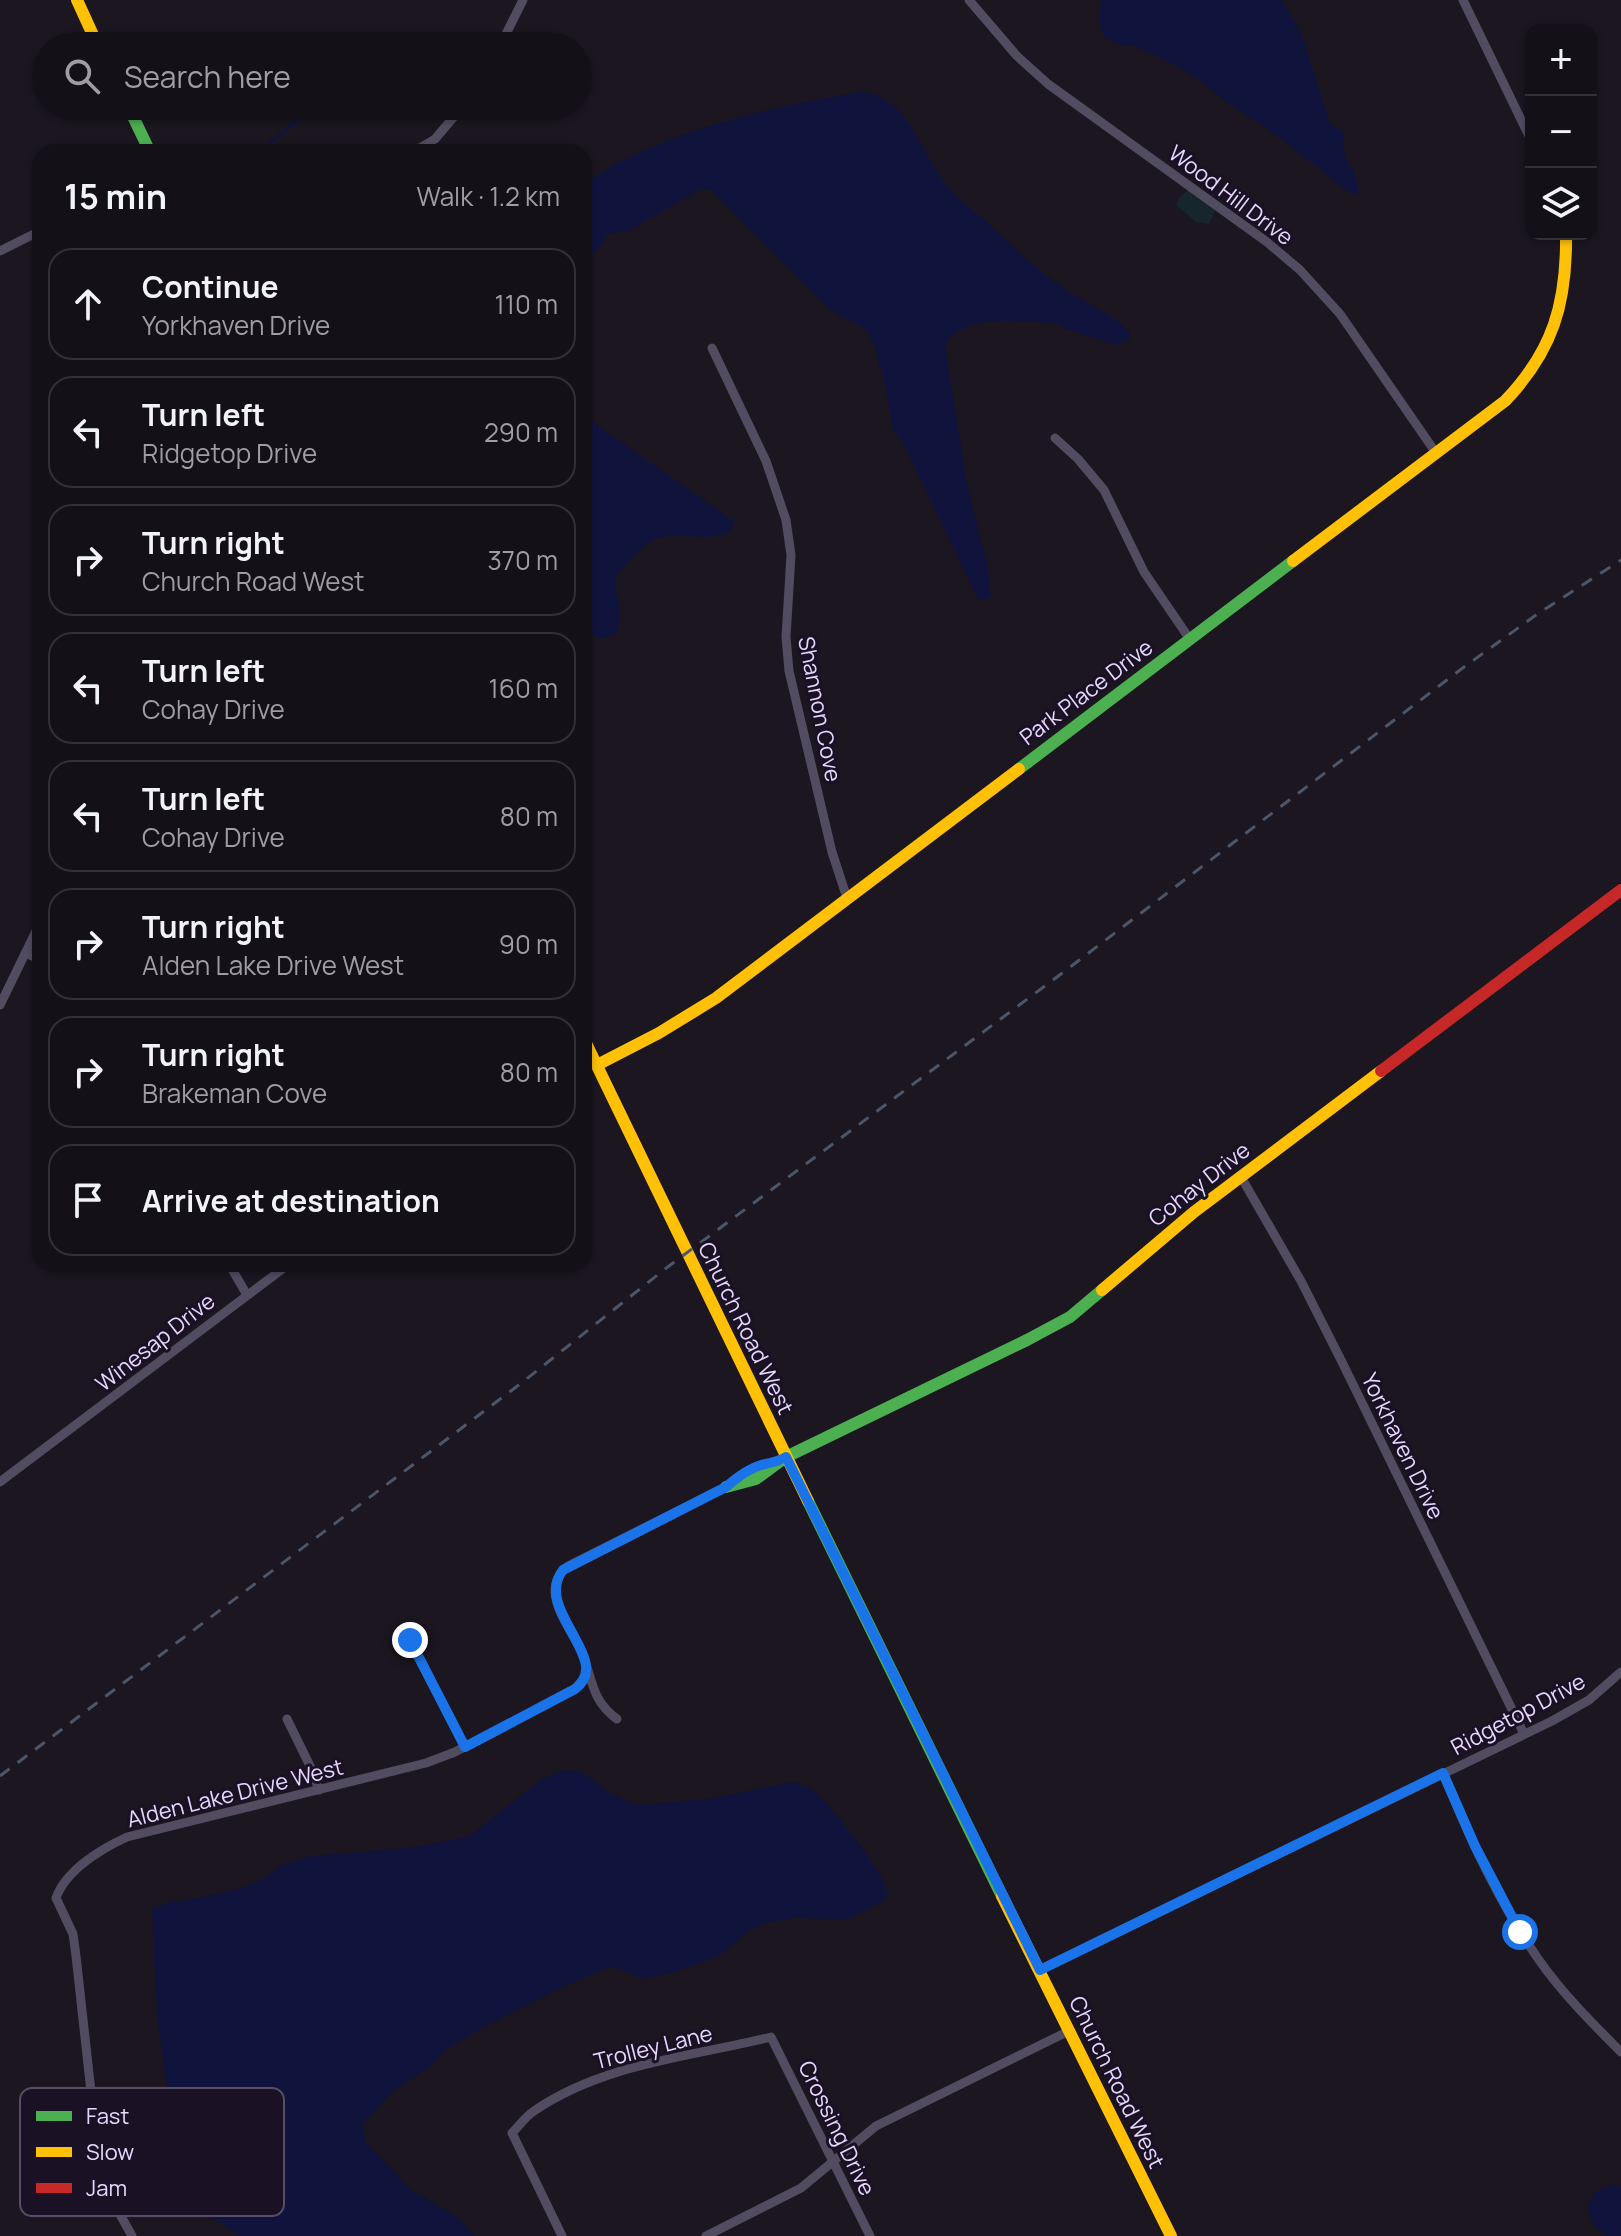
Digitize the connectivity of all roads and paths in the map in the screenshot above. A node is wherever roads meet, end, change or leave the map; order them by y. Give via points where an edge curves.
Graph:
1 (77, 0) edge
2 (523, 0) edge
3 (969, 0) edge
4 (1463, 0) edge
5 (92, 32) edge
6 (507, 32) edge
7 (135, 120) edge
8 (451, 120) edge
9 (1525, 128) edge
10 (146, 144) edge
11 (427, 144) edge
12 (32, 235) edge
13 (1566, 240) edge
14 (0, 251) edge
15 (712, 348) dead end
16 (1055, 438) dead end
17 (1436, 453) junction
18 (1189, 638) junction
19 (1621, 890) edge
20 (847, 898) junction
21 (32, 940) edge
22 (26, 953) junction
23 (32, 956) edge
24 (0, 1005) edge
25 (592, 1055) edge
26 (597, 1065) junction
27 (1241, 1177) junction
28 (234, 1272) edge
29 (278, 1272) edge
30 (247, 1295) junction
31 (780, 1460) junction
32 (0, 1482) edge
33 (726, 1487) joint
34 (404, 1630) dead end
35 (1621, 1672) edge
36 (587, 1675) junction
37 (287, 1719) dead end
38 (617, 1719) dead end
39 (1524, 1734) junction
40 (465, 1747) junction
41 (1443, 1773) junction
42 (319, 1790) junction
43 (1040, 1970) junction
44 (1069, 2031) junction
45 (771, 2037) joint
46 (1621, 2052) edge
47 (91, 2088) edge
48 (833, 2161) junction
49 (121, 2216) edge
50 (132, 2236) edge
51 (562, 2236) edge
52 (706, 2236) edge
53 (870, 2236) edge
54 (1171, 2236) edge

1 - 5 street
2 - 6 street
3 - 17 street, Wood Hill Drive via 1017,56 1056,90 1267,242 1310,279
4 - 9 street
7 - 10 street
8 - 11 street
12 - 14 street
13 - 17 street, Park Place Drive via 1560,311 1543,351 1515,392
15 - 20 street, Shannon Cove via 766,461 786,520 791,555 789,671
16 - 18 street via 1104,490 1144,572
17 - 18 street, Park Place Drive
18 - 20 street, Park Place Drive
19 - 27 street, Cohay Drive
20 - 26 street, Park Place Drive via 716,998
21 - 22 street
22 - 23 street
22 - 24 street
25 - 26 street, Church Road West
26 - 31 street, Church Road West
27 - 31 street, Cohay Drive via 1057,1325
27 - 39 street, Yorkhaven Drive via 1301,1281
28 - 30 street
29 - 30 street, Winesap Drive
30 - 32 street, Winesap Drive
31 - 33 street, Cohay Drive via 764,1475
31 - 43 street, Church Road West
33 - 36 street, Cohay Drive via 560,1574 556,1598
34 - 40 street
35 - 39 street, Ridgetop Drive via 1589,1700
36 - 38 street via 605,1709
36 - 40 street, Alden Lake Drive West via 575,1689
37 - 42 street
39 - 41 street, Ridgetop Drive
40 - 42 street, Alden Lake Drive West via 426,1763
41 - 43 street, Ridgetop Drive
41 - 46 street via 1520,1932 1550,1976
42 - 47 street, Alden Lake Drive West via 127,1837 94,1855 60,1889 56,1898 73,1934
43 - 44 street, Church Road West
44 - 48 street via 876,2126
44 - 54 street, Church Road West
45 - 48 street, Crossing Drive
45 - 51 street, Trolley Lane via 602,2075 534,2111 512,2133
48 - 52 street via 791,2194
48 - 53 street, Crossing Drive
49 - 50 street, Alden Lake Drive West

